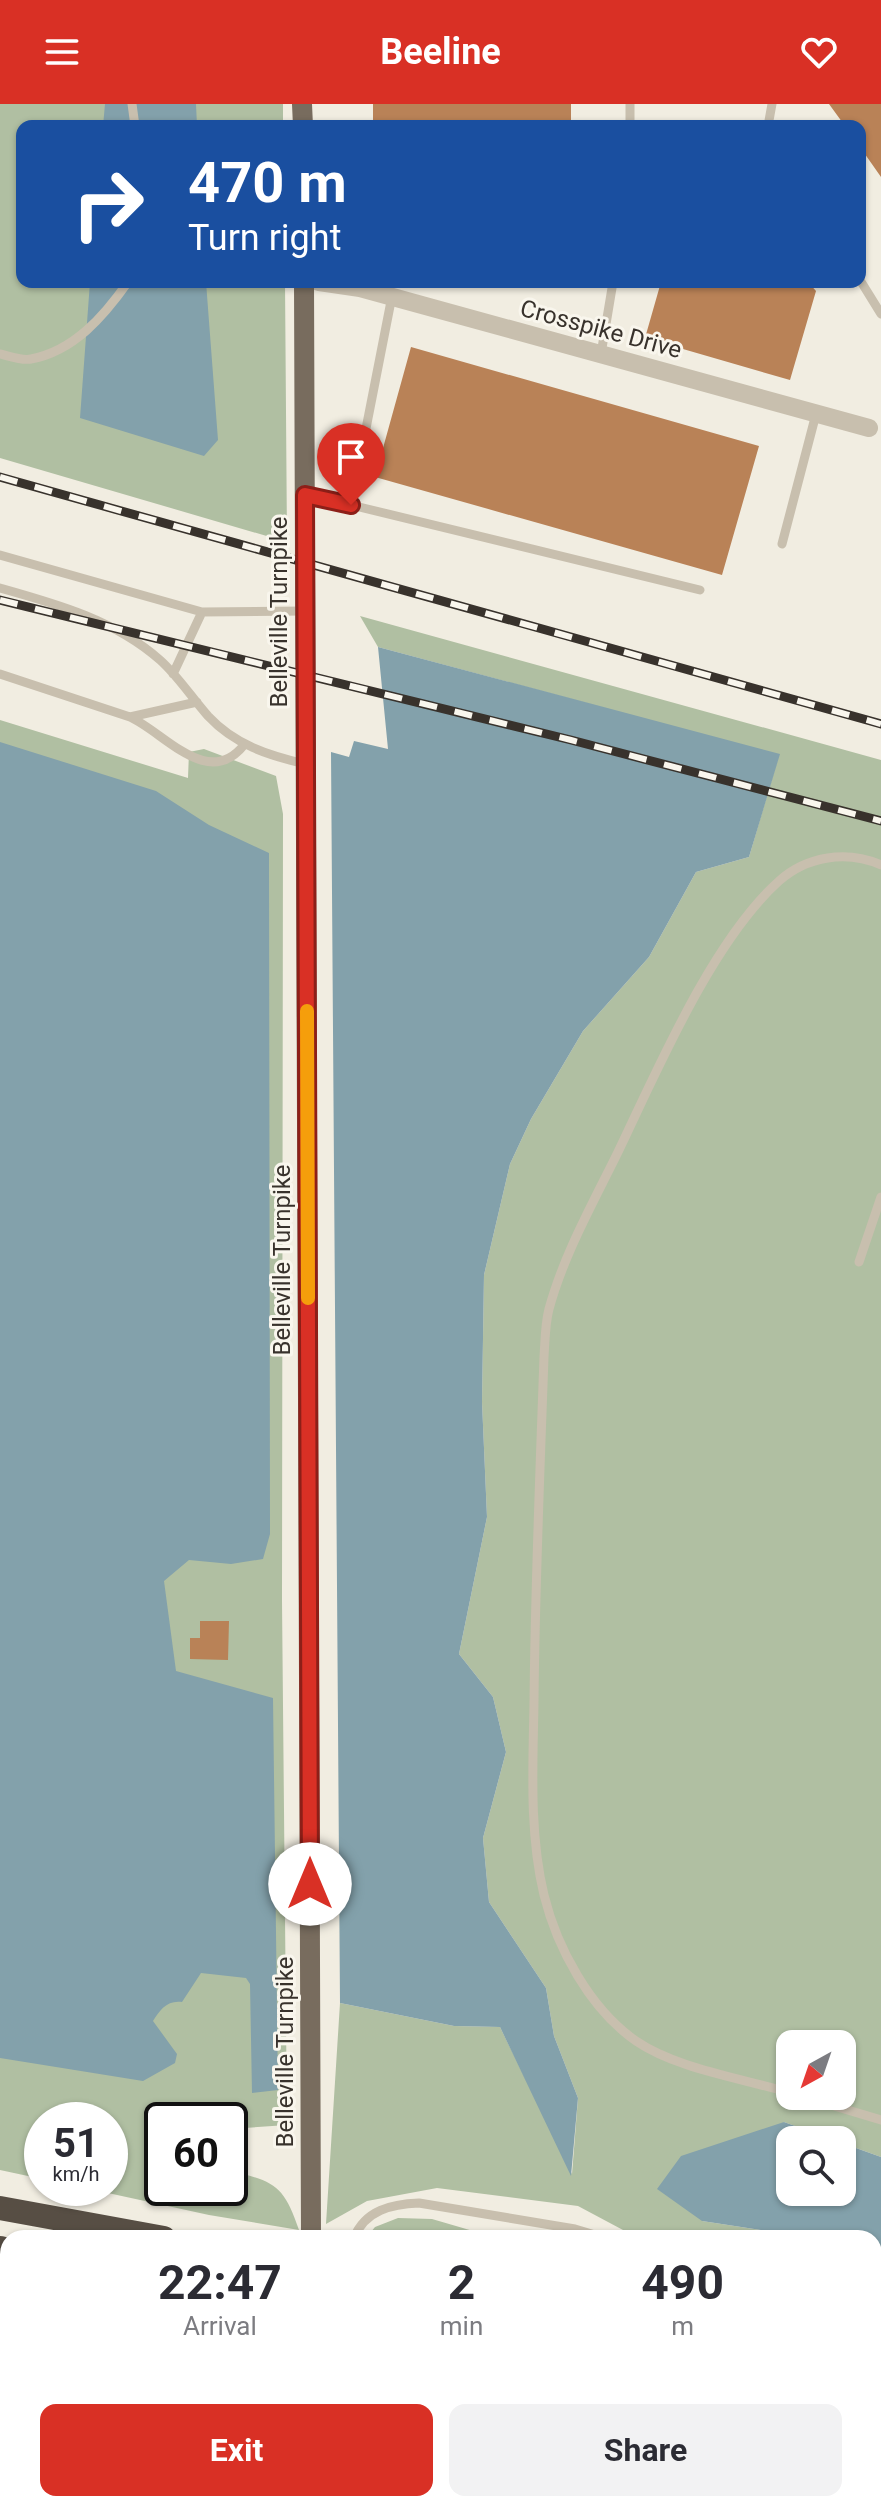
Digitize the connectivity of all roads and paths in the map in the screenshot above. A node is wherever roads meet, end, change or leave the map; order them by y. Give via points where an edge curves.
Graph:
1 (124, 288) edge
2 (304, 288) edge
3 (350, 288) edge
4 (612, 288) edge
5 (865, 288) edge
6 (392, 296) junction
7 (881, 314) edge
8 (0, 354) edge
9 (601, 354) junction
10 (816, 414) junction
11 (875, 431) edge
12 (305, 495) junction
13 (351, 505) junction
14 (782, 544) dead end
15 (0, 555) edge
16 (0, 588) edge
17 (700, 590) dead end
18 (305, 611) junction
19 (202, 612) junction
20 (0, 674) edge
21 (173, 674) junction
22 (197, 702) junction
23 (130, 717) junction
24 (244, 745) junction
25 (305, 764) junction
26 (881, 865) edge
27 (881, 1197) edge
28 (859, 1262) dead end
29 (776, 2089) edge
30 (848, 2110) edge
31 (881, 2120) edge
32 (0, 2208) edge
33 (120, 2230) edge
34 (311, 2230) edge
35 (360, 2230) edge
36 (578, 2230) edge

1 - 8 lane via 105,316 62,349 28,360
2 - 12 main road, Belleville Turnpike
3 - 6 street, Crosspike Drive
4 - 9 lane
5 - 7 lane
6 - 9 street, Crosspike Drive
6 - 13 lane
9 - 10 street, Crosspike Drive
10 - 11 street, Crosspike Drive
10 - 14 lane
12 - 13 lane
12 - 18 main road, Belleville Turnpike
13 - 17 lane
15 - 19 lane
16 - 21 lane via 67,606 127,635
18 - 19 lane
18 - 25 main road, Belleville Turnpike
19 - 21 lane
20 - 23 lane
21 - 22 lane
22 - 23 lane
22 - 24 lane
23 - 24 lane via 197,761 218,762 235,756
24 - 25 lane
25 - 34 main road, Belleville Turnpike
26 - 29 lane via 865,858 807,862 780,879 735,933 686,1014 568,1255 548,1311 544,1357 533,1785 544,1893 558,1937 598,2003 637,2042 694,2067
27 - 28 lane
30 - 31 lane
32 - 33 highway
35 - 36 lane via 373,2214 393,2205 419,2203

